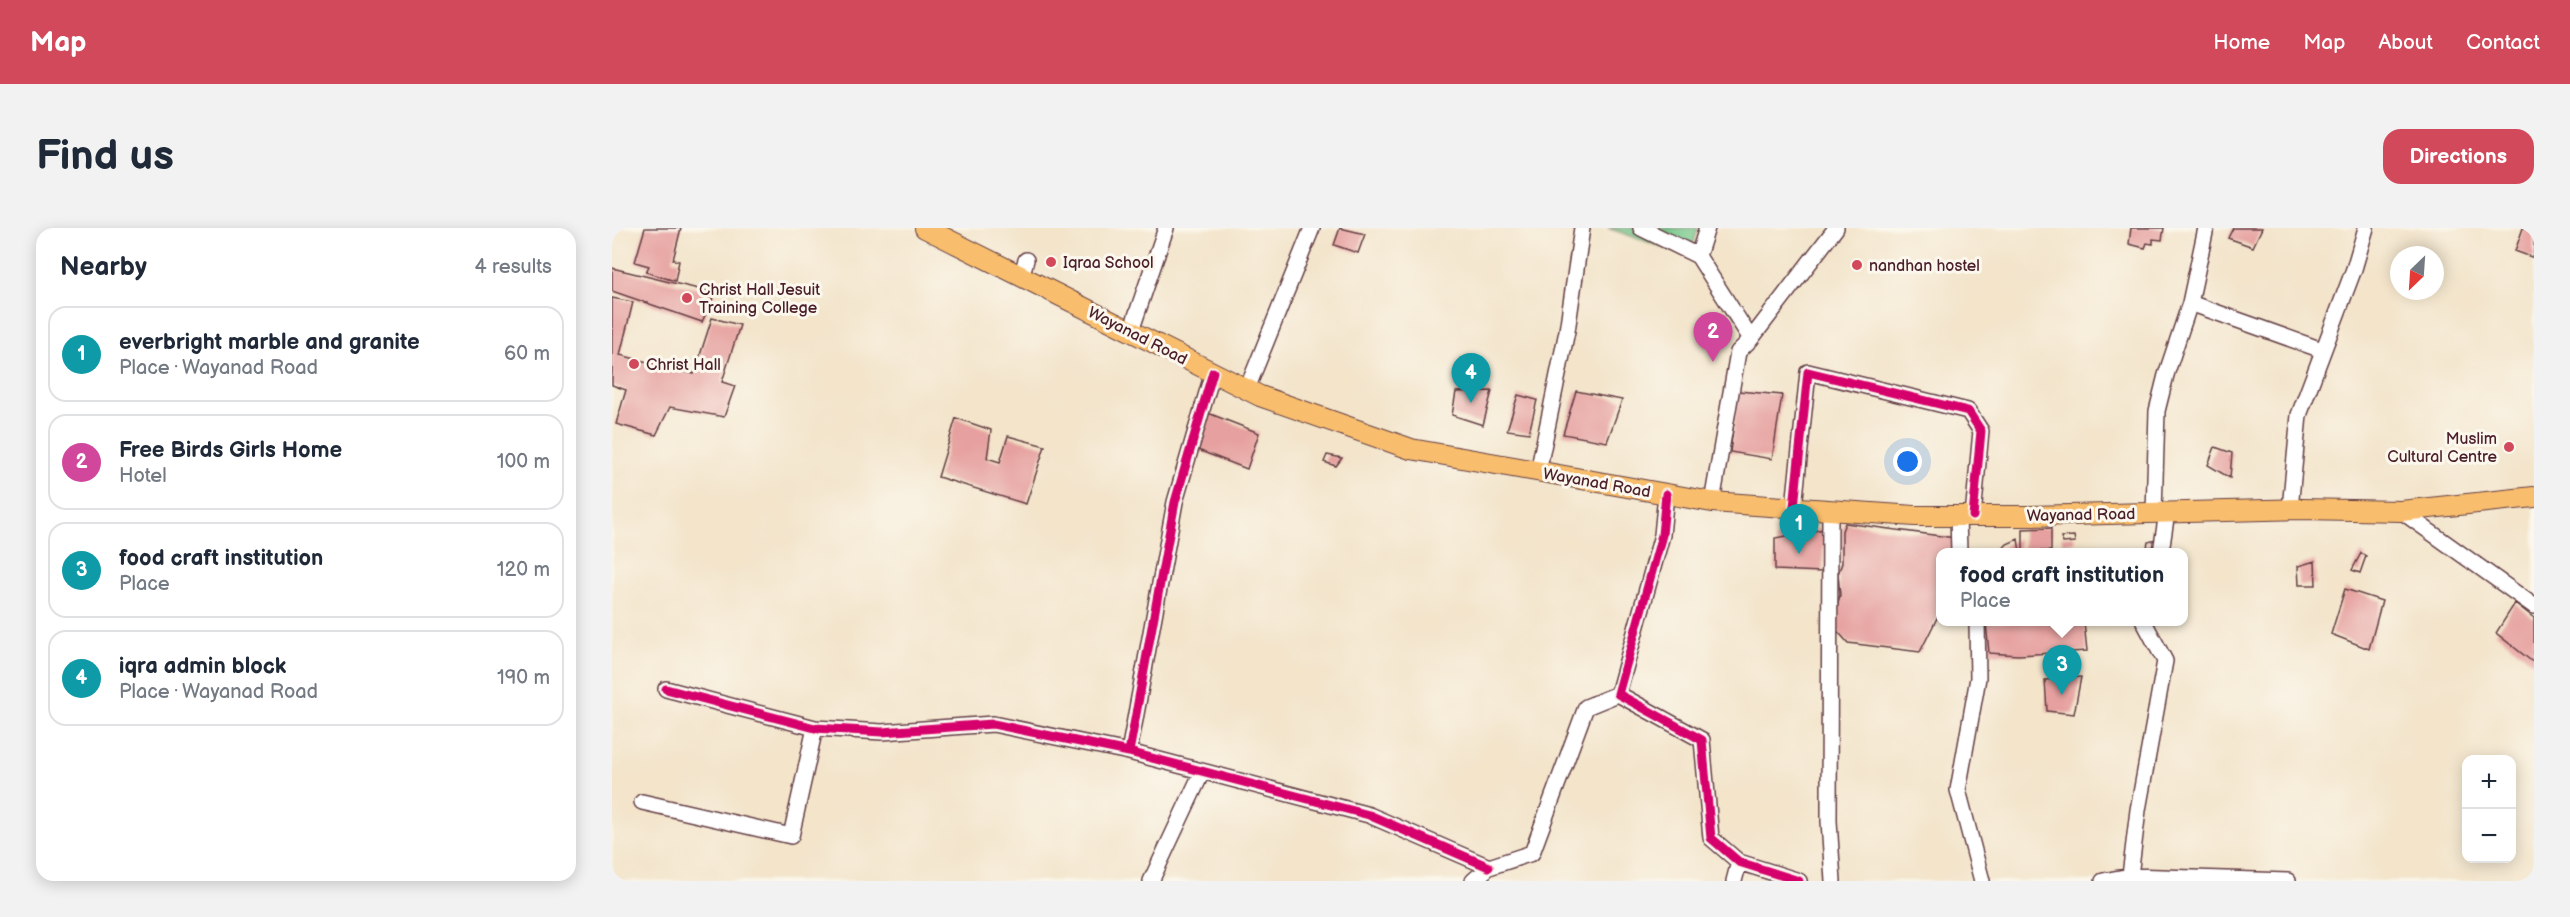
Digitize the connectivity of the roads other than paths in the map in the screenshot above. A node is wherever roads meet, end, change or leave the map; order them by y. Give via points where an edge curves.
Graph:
1 (925, 228) edge
2 (1166, 228) edge
3 (1311, 228) edge
4 (1582, 228) edge
5 (1641, 228) edge
6 (1707, 228) edge
7 (1836, 228) edge
8 (2206, 228) edge
9 (2366, 228) edge
10 (1698, 256) junction
11 (2190, 303) junction
12 (1131, 331) junction
13 (1751, 339) junction
14 (2322, 350) junction
15 (1213, 372) junction
16 (1247, 389) junction
17 (1538, 471) junction
18 (1666, 494) junction
19 (2534, 497) edge
20 (1712, 502) junction
21 (1794, 507) junction
22 (1830, 509) junction
23 (2290, 509) junction
24 (2401, 511) junction
25 (2160, 512) junction
26 (1966, 516) junction
27 (1960, 548) edge
28 (2161, 548) edge
29 (2534, 606) edge
30 (1977, 626) edge
31 (2147, 626) edge
32 (666, 690) dead end
33 (1618, 694) junction
34 (815, 728) junction
35 (1129, 752) junction
36 (1202, 772) junction
37 (642, 802) dead end
38 (1739, 862) junction
39 (1489, 867) junction
40 (2130, 876) junction
41 (1151, 881) edge
42 (1473, 881) edge
43 (1734, 881) edge
44 (1799, 881) edge
45 (1833, 881) edge
46 (1982, 881) edge
47 (2103, 881) edge
48 (2288, 881) edge

1 - 12 main road, Wayanad Road via 1021,267
2 - 12 street
3 - 16 street
4 - 17 street via 1567,331
5 - 10 street
6 - 10 street
7 - 13 street
8 - 11 street
9 - 14 street
10 - 13 street
11 - 14 street
11 - 25 street via 2157,411
12 - 15 main road, Wayanad Road
13 - 20 street via 1738,352
14 - 23 street via 2299,415
15 - 16 main road, Wayanad Road
15 - 35 street via 1175,501
16 - 17 main road, Wayanad Road via 1411,449
17 - 18 main road, Wayanad Road
18 - 20 main road, Wayanad Road
18 - 33 street via 1662,534
19 - 24 main road, Wayanad Road
20 - 21 main road, Wayanad Road
21 - 22 main road, Wayanad Road
21 - 26 street via 1808,372 1968,411 1981,431
22 - 26 main road, Wayanad Road
22 - 45 street via 1829,821
23 - 24 main road, Wayanad Road
23 - 25 main road, Wayanad Road
24 - 29 street
25 - 26 main road, Wayanad Road
25 - 28 street
26 - 27 street
30 - 46 street via 1978,678 1958,790
31 - 40 street via 2165,661
32 - 34 street
33 - 38 street via 1702,740 1711,838
33 - 39 street via 1586,707 1532,852
34 - 35 street via 882,732 993,724
34 - 37 street via 791,836
35 - 36 street
36 - 39 street via 1369,815
36 - 41 street
38 - 43 street
38 - 44 street
39 - 42 street
40 - 47 street
40 - 48 street

